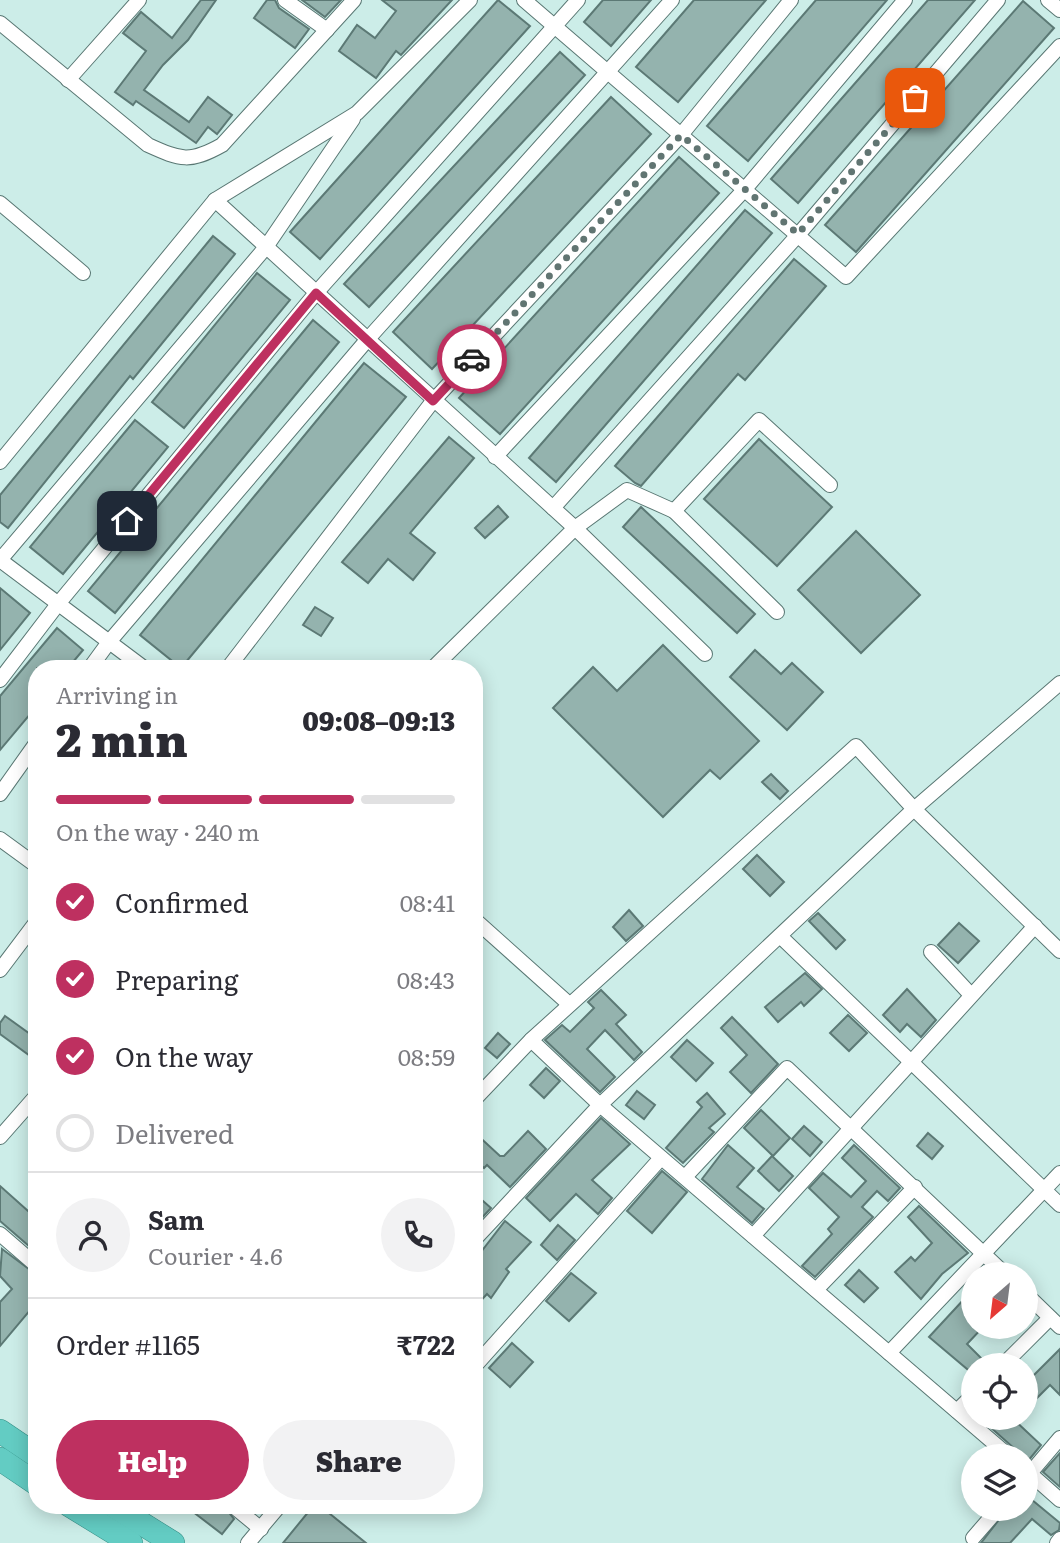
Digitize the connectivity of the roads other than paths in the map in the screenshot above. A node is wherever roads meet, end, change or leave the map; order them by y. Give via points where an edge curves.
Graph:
1 (139, 0) edge
2 (285, 0) edge
3 (354, 0) edge
4 (470, 0) edge
5 (524, 0) edge
6 (578, 0) edge
7 (672, 0) edge
8 (791, 0) edge
9 (905, 0) edge
10 (998, 0) edge
11 (1048, 0) edge
12 (1060, 10) edge
13 (1, 26) edge
14 (555, 27) junction
15 (327, 30) junction
16 (1060, 46) edge
17 (609, 73) junction
18 (68, 80) junction
19 (357, 113) junction
20 (681, 135) junction
21 (745, 189) junction
22 (215, 200) junction
23 (0, 203) edge
24 (798, 234) junction
25 (267, 247) junction
26 (83, 273) dead end
27 (316, 293) junction
28 (367, 340) junction
29 (433, 401) junction
30 (495, 457) junction
31 (0, 462) edge
32 (830, 485) dead end
33 (553, 508) junction
34 (674, 511) junction
35 (575, 528) junction
36 (0, 560) edge
37 (58, 604) junction
38 (777, 612) dead end
39 (109, 642) junction
40 (705, 654) dead end
41 (96, 660) edge
42 (133, 660) edge
43 (234, 660) edge
44 (441, 660) edge
45 (0, 680) edge
46 (1060, 682) edge
47 (28, 755) edge
48 (0, 794) edge
49 (914, 809) junction
50 (0, 839) edge
51 (28, 859) edge
52 (1035, 926) junction
53 (483, 927) edge
54 (28, 933) edge
55 (780, 936) junction
56 (1060, 951) edge
57 (931, 952) dead end
58 (0, 970) edge
59 (971, 995) junction
60 (569, 1004) junction
61 (531, 1040) junction
62 (911, 1059) junction
63 (483, 1091) edge
64 (28, 1104) edge
65 (600, 1105) junction
66 (851, 1126) junction
67 (0, 1137) edge
68 (661, 1158) junction
69 (1060, 1173) edge
70 (685, 1177) junction
71 (915, 1187) junction
72 (1044, 1189) junction
73 (1060, 1205) edge
74 (483, 1230) edge
75 (0, 1234) edge
76 (753, 1236) junction
77 (984, 1254) junction
78 (28, 1258) edge
79 (992, 1262) edge
80 (816, 1290) junction
81 (1038, 1306) edge
82 (1055, 1322) edge
83 (888, 1353) junction
84 (1018, 1353) edge
85 (483, 1357) edge
86 (961, 1407) edge
87 (957, 1411) junction
88 (0, 1431) edge
89 (1060, 1438) edge
90 (995, 1444) edge
91 (28, 1449) edge
92 (0, 1459) edge
93 (1038, 1462) edge
94 (28, 1477) edge
95 (1038, 1483) edge
96 (1060, 1500) edge
97 (84, 1514) edge
98 (126, 1514) edge
99 (243, 1514) edge
100 (273, 1514) edge
101 (988, 1521) edge
102 (261, 1529) junction
103 (973, 1538) dead end
104 (1060, 1539) edge
105 (131, 1543) edge
106 (173, 1543) edge
107 (248, 1543) edge
108 (1056, 1543) edge

1 - 18 street
2 - 15 street
3 - 15 street
4 - 19 street
5 - 14 street
6 - 14 street
7 - 17 street
8 - 20 street
9 - 21 street
10 - 24 street
11 - 12 street
13 - 18 street
14 - 17 street
14 - 27 street
15 - 18 street via 222,145 198,158 176,158 148,145
16 - 24 street via 846,277
17 - 20 street
17 - 28 street
19 - 22 street
19 - 25 street
20 - 21 street
20 - 29 street
21 - 24 street
21 - 30 street
22 - 25 street
22 - 31 street
23 - 26 street
24 - 33 street
25 - 27 street
25 - 36 street
27 - 28 street
27 - 37 street
28 - 29 street
28 - 39 street
29 - 30 street
29 - 43 street
30 - 33 street
32 - 34 street via 759,420
33 - 35 street
34 - 35 street via 627,490
34 - 38 street
35 - 40 street
35 - 44 street
36 - 37 street
37 - 39 street
37 - 45 street
39 - 41 street
39 - 42 street
46 - 49 street
47 - 48 street
49 - 52 street
49 - 55 street
49 - 60 street via 856,746
50 - 51 street
52 - 56 street
52 - 59 street
53 - 60 street
54 - 58 street
55 - 62 street
55 - 65 street
57 - 59 street
59 - 62 street
60 - 61 street
61 - 63 street
61 - 65 street
62 - 66 street
62 - 72 street
64 - 67 street
65 - 68 street
65 - 74 street
66 - 70 street via 787,1068
66 - 71 street
66 - 76 street
68 - 70 street
68 - 85 street
69 - 72 street
70 - 76 street
71 - 77 street
71 - 80 street
72 - 73 street
72 - 77 street
75 - 78 street
76 - 80 street
77 - 79 street
77 - 83 street
80 - 83 street
81 - 82 street
82 - 84 street
83 - 87 street
86 - 87 street
87 - 90 street
88 - 91 highway
89 - 93 street
92 - 94 highway
95 - 96 street
97 - 105 highway
98 - 106 highway
99 - 102 street
100 - 102 street
101 - 103 street
102 - 107 street
104 - 108 street

